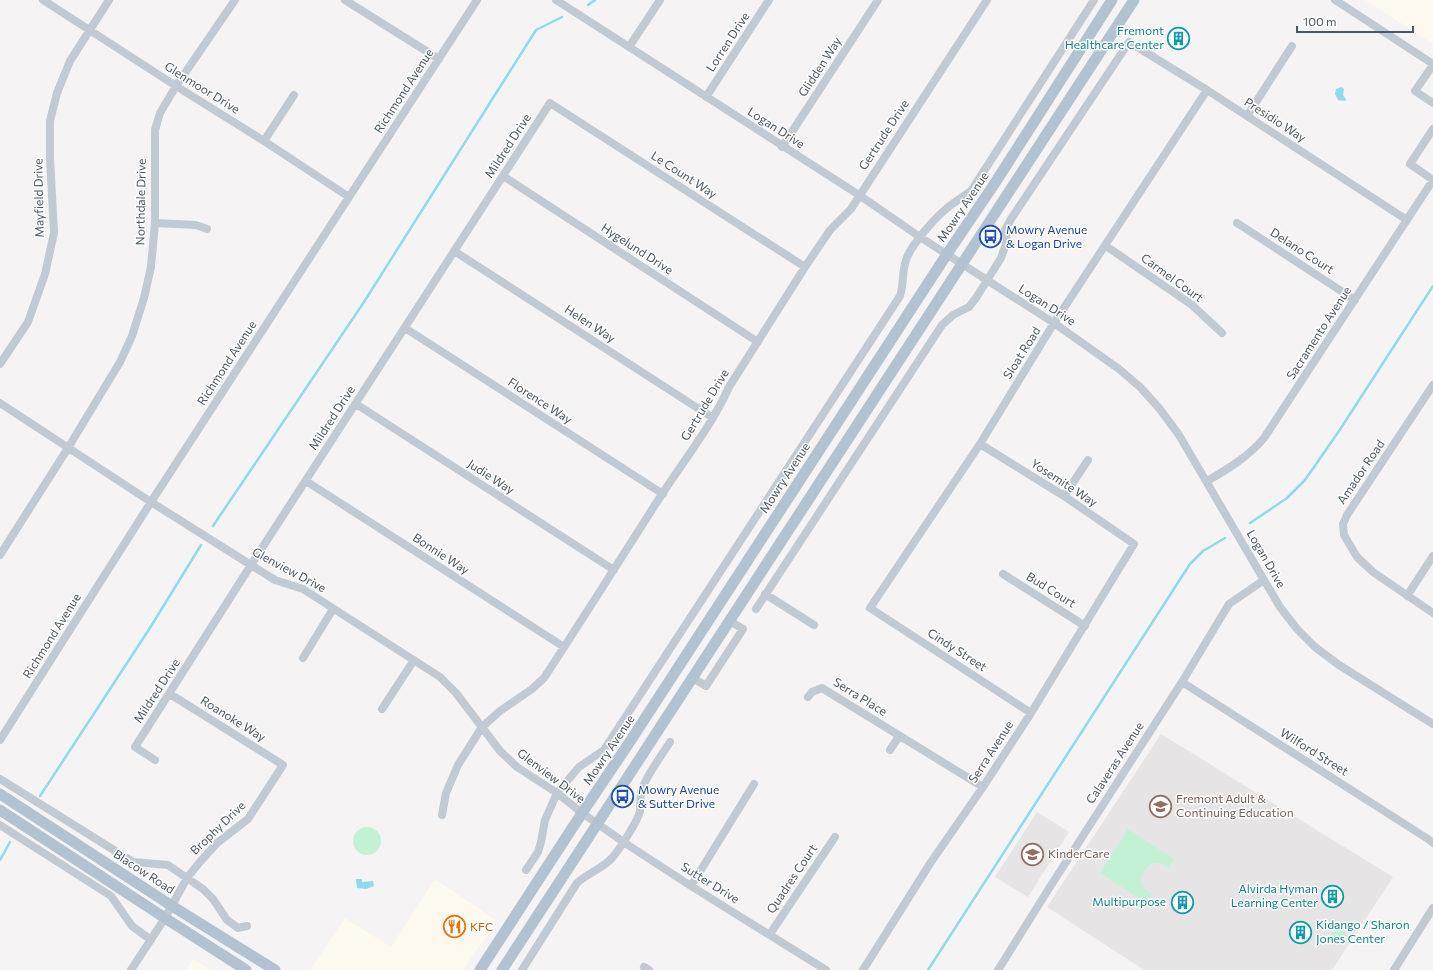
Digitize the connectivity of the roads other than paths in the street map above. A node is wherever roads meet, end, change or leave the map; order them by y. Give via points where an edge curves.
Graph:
1 (43, 0) edge
2 (110, 0) edge
3 (234, 0) edge
4 (345, 0) edge
5 (477, 0) edge
6 (556, 0) edge
7 (660, 0) edge
8 (770, 0) edge
9 (878, 0) edge
10 (987, 0) edge
11 (1094, 0) edge
12 (1112, 0) edge
13 (1134, 0) edge
14 (1335, 0) edge
15 (90, 30) junction
16 (1292, 46) dead end
17 (629, 47) junction
18 (439, 59) junction
19 (1433, 64) edge
20 (176, 86) junction
21 (1207, 90) junction
22 (294, 95) dead end
23 (706, 97) junction
24 (550, 103) joint
25 (1433, 103) edge
26 (1247, 116) junction
27 (1433, 129) edge
28 (264, 141) junction
29 (782, 147) junction
30 (502, 176) junction
31 (1432, 182) edge
32 (859, 195) junction
33 (349, 197) junction
34 (1407, 220) junction
35 (155, 223) junction
36 (1237, 223) dead end
37 (207, 229) dead end
38 (920, 237) junction
39 (1106, 246) junction
40 (454, 251) junction
41 (946, 254) junction
42 (962, 264) junction
43 (805, 267) junction
44 (987, 280) junction
45 (1355, 300) junction
46 (1054, 323) junction
47 (405, 328) junction
48 (1222, 333) dead end
49 (758, 342) junction
50 (0, 364) edge
51 (1433, 385) edge
52 (0, 403) edge
53 (356, 404) junction
54 (713, 418) junction
55 (980, 444) junction
56 (68, 448) junction
57 (1088, 460) dead end
58 (306, 481) junction
59 (1207, 481) junction
60 (663, 494) junction
61 (1064, 496) junction
62 (151, 502) junction
63 (1134, 544) joint
64 (0, 555) edge
65 (1433, 556) edge
66 (251, 565) junction
67 (614, 570) junction
68 (1003, 574) dead end
69 (1264, 580) junction
70 (765, 594) junction
71 (1407, 596) junction
72 (870, 608) joint
73 (333, 609) junction
74 (756, 609) dead end
75 (1433, 613) edge
76 (730, 621) junction
77 (814, 625) dead end
78 (1085, 626) junction
79 (564, 647) junction
80 (303, 658) dead end
81 (414, 660) junction
82 (693, 678) junction
83 (1182, 682) junction
84 (170, 694) junction
85 (808, 697) dead end
86 (382, 710) dead end
87 (1031, 713) junction
88 (1433, 724) edge
89 (482, 727) junction
90 (900, 736) junction
91 (0, 740) edge
92 (670, 742) dead end
93 (890, 750) dead end
94 (155, 760) dead end
95 (283, 765) joint
96 (0, 779) edge
97 (754, 784) dead end
98 (983, 787) junction
99 (558, 793) junction
100 (0, 794) edge
101 (0, 810) edge
102 (582, 813) junction
103 (442, 815) dead end
104 (598, 824) junction
105 (0, 825) edge
106 (835, 837) dead end
107 (623, 841) junction
108 (1433, 844) edge
109 (526, 870) dead end
110 (187, 878) junction
111 (691, 886) junction
112 (172, 906) junction
113 (1433, 908) edge
114 (164, 918) junction
115 (247, 926) dead end
116 (770, 934) junction
117 (151, 940) junction
118 (131, 970) edge
119 (246, 970) edge
120 (275, 970) edge
121 (480, 970) edge
122 (502, 970) edge
123 (522, 970) edge
124 (826, 970) edge
125 (863, 970) edge
126 (998, 970) edge
127 (1394, 970) edge

1 - 15 street, Glenmoor Drive
2 - 15 street, Mayfield Drive
3 - 20 street, Northdale Drive
4 - 18 street
5 - 18 street, Richmond Avenue
6 - 17 street, Logan Drive
7 - 17 street
8 - 23 street, Lorren Drive
9 - 29 street, Glidden Way
10 - 32 street, Gertrude Drive
11 - 38 street, Mowry Avenue via 971,190 947,208
12 - 41 main road, Mowry Avenue via 995,183
13 - 42 main road
14 - 19 street
15 - 20 street, Glenmoor Drive
15 - 50 street, Mayfield Drive via 70,61 57,93 50,121 54,233 45,274 28,322
16 - 26 street
17 - 23 street, Logan Drive
18 - 33 street, Richmond Avenue
19 - 25 street via 1415,92
20 - 28 street, Glenmoor Drive
20 - 35 street, Northdale Drive via 160,113 155,130
21 - 26 street, Presidio Way
21 - 39 street, Sloat Road
21 - 44 street, Presidio Way via 1129,42 1005,230 1007,241 1001,258
22 - 28 street
23 - 29 street, Logan Drive
24 - 30 street, Mildred Drive
24 - 43 street, Le Count Way
26 - 34 street, Presidio Way
27 - 31 street via 1410,164
28 - 33 street, Glenmoor Drive
29 - 32 street, Logan Drive
30 - 40 street, Mildred Drive
30 - 49 street, Hygelund Drive
31 - 34 street, Sacramento Avenue
32 - 38 street, Logan Drive
32 - 43 street, Gertrude Drive via 851,209 830,230
33 - 62 street, Richmond Avenue
34 - 45 street, Sacramento Avenue
35 - 37 street via 196,224
35 - 56 street, Northdale Drive via 151,267 132,336 120,362
36 - 45 street, Delano Court
38 - 41 street, Logan Drive
38 - 99 street, Mowry Avenue via 906,260 900,296 604,750 579,767
39 - 46 street, Sloat Road
39 - 48 street, Carmel Court via 1192,305
40 - 47 street, Mildred Drive
40 - 54 street, Helen Way
41 - 42 street, Logan Drive
41 - 102 main road, Mowry Avenue via 630,743
42 - 44 street, Logan Drive
42 - 76 main road
43 - 49 street, Gertrude Drive
44 - 46 street, Logan Drive
44 - 70 street via 969,307 953,315 942,325
45 - 59 street, Sacramento Avenue via 1264,438 1239,462
46 - 55 street, Sloat Road
46 - 59 street, Logan Drive via 1140,387 1179,434
47 - 53 street, Mildred Drive
47 - 60 street, Florence Way
49 - 54 street, Gertrude Drive via 729,387
51 - 71 street, Amador Road via 1343,524 1344,535 1357,557
52 - 56 street, Glenview Drive
53 - 58 street, Mildred Drive
53 - 67 street, Judie Way
54 - 60 street, Gertrude Drive
55 - 61 street, Yosemite Way
55 - 72 street, Sloat Road
56 - 62 street, Glenview Drive
56 - 64 street, Northdale Drive
57 - 61 street
58 - 66 street, Mildred Drive
58 - 79 street, Bonnie Way
59 - 69 street, Logan Drive
60 - 67 street, Gertrude Drive
61 - 63 street, Yosemite Way
62 - 66 street, Glenview Drive
62 - 91 street, Richmond Avenue
63 - 78 street, Serra Avenue
65 - 71 street
66 - 73 street, Glenview Drive via 275,580 303,589
66 - 84 street, Mildred Drive
67 - 79 street, Gertrude Drive
68 - 78 street, Bud Court
69 - 83 street, Calaveras Avenue via 1229,604
69 - 88 street, Logan Drive via 1280,607 1315,647
70 - 74 street
70 - 77 street
71 - 75 street, Amador Road
72 - 87 street, Cindy Street
73 - 80 street
73 - 81 street, Glenview Drive
76 - 82 main road
76 - 82 street via 743,629 706,686
78 - 87 street, Serra Avenue
79 - 89 street, Gertrude Drive via 544,678
81 - 86 street
81 - 89 street, Glenview Drive via 440,677
82 - 104 main road
83 - 108 street, Wilford Street
83 - 126 street, Calaveras Avenue
84 - 94 street, Mildred Drive via 135,747
84 - 95 street, Roanoke Way
85 - 90 street, Serra Place via 812,692 822,688
87 - 98 street, Serra Avenue
89 - 99 street, Glenview Drive via 500,752 517,767
89 - 103 street, Gertrude Drive via 458,765 446,793
90 - 93 street
90 - 98 street, Serra Place
92 - 107 street via 642,787 637,820
95 - 110 street, Brophy Drive via 248,819 217,843
96 - 110 street, Blacow Road via 133,862 168,865
97 - 111 street
98 - 125 street, Serra Avenue via 931,862
99 - 102 street, Glenview Drive
99 - 109 street, Mowry Avenue via 545,820 538,852
100 - 112 main road, Blacow Road
101 - 114 main road
102 - 104 street, Sutter Drive
102 - 121 main road, Mowry Avenue
104 - 107 street, Sutter Drive
104 - 122 main road
105 - 117 street via 111,896 132,926
106 - 116 street, Quadres Court
107 - 111 street, Sutter Drive
107 - 123 street via 613,857 601,868 584,876 578,883
110 - 112 street, Brophy Drive
110 - 115 street, Blacow Road via 213,899 227,920 238,928
111 - 116 street, Sutter Drive
112 - 114 street, Brophy Drive
112 - 120 main road, Blacow Road
113 - 127 street
114 - 117 street, Brophy Drive
114 - 119 main road
116 - 124 street, Sutter Drive
117 - 118 street, Brophy Drive

